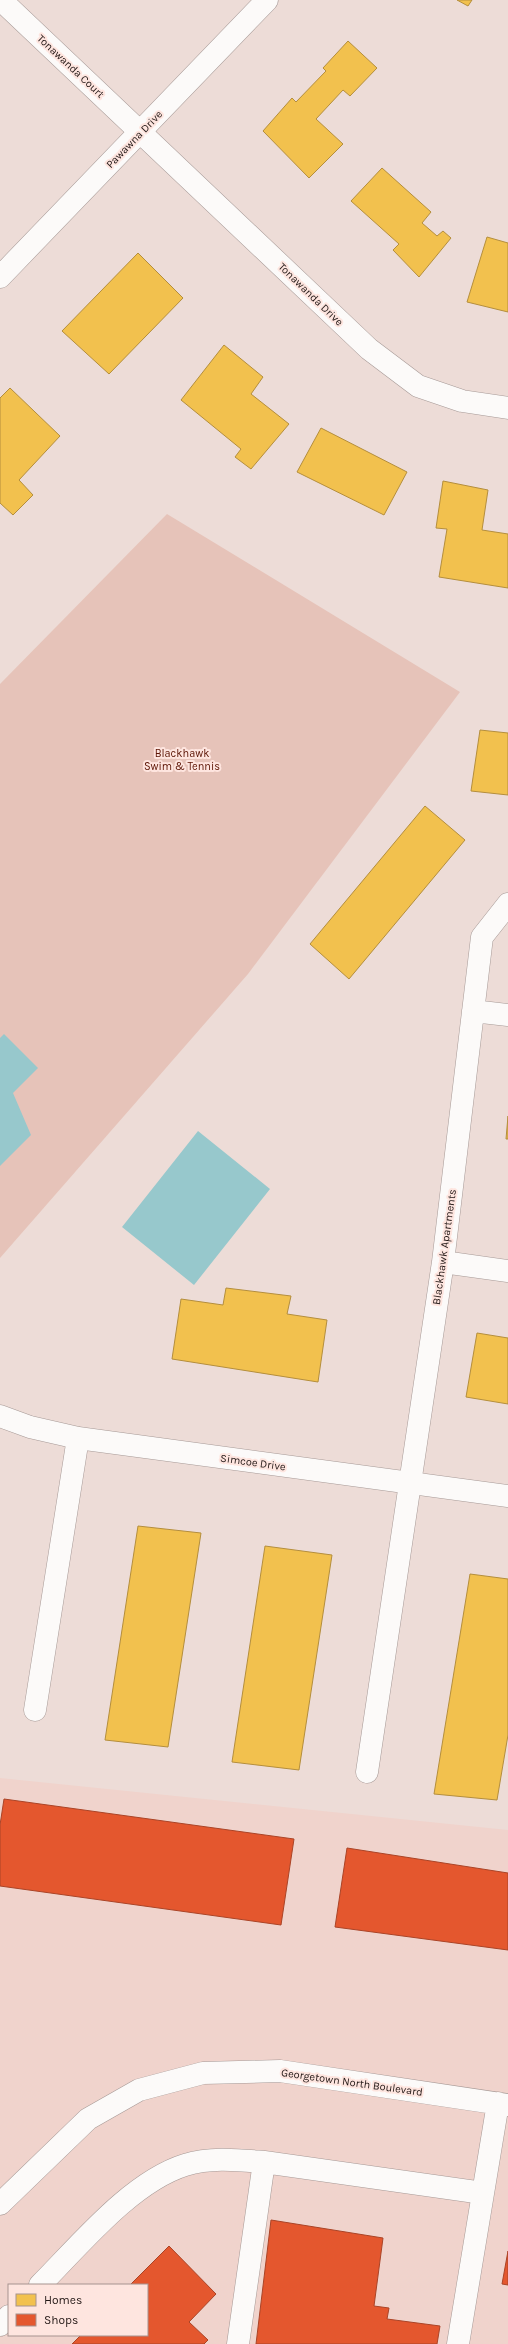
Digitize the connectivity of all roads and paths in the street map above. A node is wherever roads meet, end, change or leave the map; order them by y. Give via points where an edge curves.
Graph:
1 (1, 0) edge
2 (267, 0) edge
3 (141, 132) junction
4 (0, 277) edge
5 (508, 408) edge
6 (508, 904) edge
7 (473, 1011) junction
8 (508, 1015) edge
9 (443, 1262) junction
10 (508, 1271) edge
11 (0, 1416) edge
12 (78, 1438) junction
13 (410, 1483) junction
14 (508, 1496) edge
15 (35, 1710) dead end
16 (368, 1772) dead end
17 (503, 2104) edge
18 (264, 2162) junction
19 (483, 2193) junction
20 (0, 2204) edge
21 (41, 2284) edge
22 (8, 2317) edge
23 (0, 2325) edge
24 (238, 2344) edge
25 (458, 2344) edge

1 - 3 street, Tonawanda Court
2 - 3 street, Pawawna Drive
3 - 4 street, Pawawna Drive
3 - 5 street, Tonawanda Drive via 369,349 418,386 462,401
6 - 7 street, Blackhawk Apartments via 482,937
7 - 8 street
7 - 9 street, Blackhawk Apartments
9 - 10 street
9 - 13 street, Blackhawk Apartments
11 - 12 street, Simcoe Drive via 30,1427
12 - 13 street, Simcoe Drive
12 - 15 street
13 - 14 street, Simcoe Drive
13 - 16 street, Blackhawk Apartments
17 - 19 street
17 - 20 street, Georgetown North Boulevard via 280,2071 203,2073 139,2090 88,2119
18 - 19 street
18 - 21 street via 215,2160 185,2165 152,2180 123,2203
18 - 24 street
19 - 25 street
22 - 23 street

